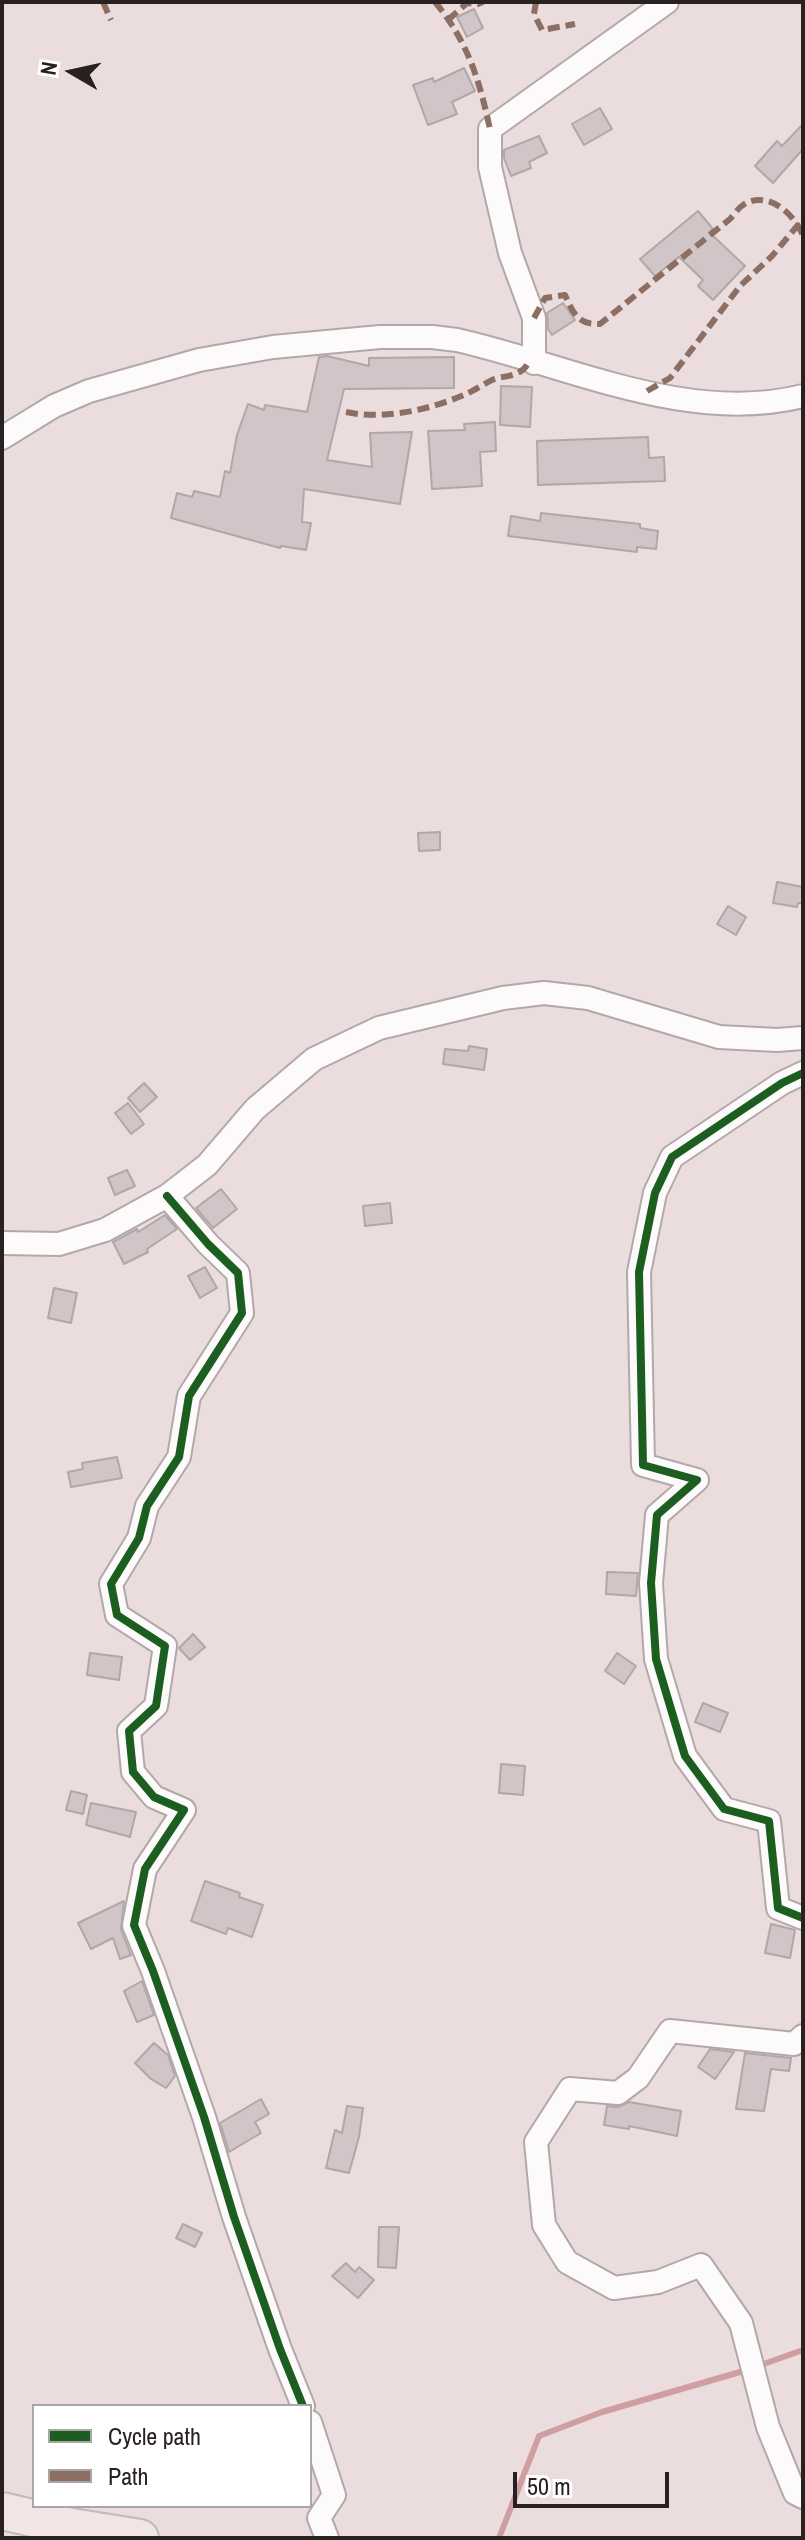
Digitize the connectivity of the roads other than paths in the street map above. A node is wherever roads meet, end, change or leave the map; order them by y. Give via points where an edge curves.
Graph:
1 (667, 2) edge
2 (534, 363) junction
3 (803, 396) edge
4 (2, 438) edge
5 (803, 1038) edge
6 (803, 1073) edge
7 (167, 1196) junction
8 (2, 1243) edge
9 (803, 1918) edge
10 (803, 2036) edge
11 (302, 2404) edge
12 (312, 2428) edge
13 (803, 2497) edge
14 (2, 2511) edge
15 (140, 2538) edge
16 (327, 2538) edge

1 - 2 street via 490,129 490,167 510,253 534,318
2 - 3 street via 719,404
2 - 4 street via 480,345 432,337 273,347 199,360 89,391
5 - 7 street via 719,1037 588,998 544,993 379,1028 314,1059 255,1109 207,1165
6 - 9 street via 672,1157 655,1193 639,1272 643,1465 697,1480 657,1515 651,1583 656,1659 685,1756 724,1809 769,1821 778,1908
7 - 8 street via 105,1230 59,1244
7 - 11 street via 238,1273 242,1313 189,1396 179,1457 147,1506 139,1538 111,1584 117,1615 165,1646 156,1706 129,1731 133,1772 154,1797 184,1810 145,1869 134,1925
10 - 13 street via 794,2044 670,2031 638,2078 618,2093 570,2089 536,2142 544,2225 567,2262 614,2288 658,2282 701,2265 741,2323 768,2427 795,2493
12 - 16 street via 334,2495 319,2518
14 - 15 main road

